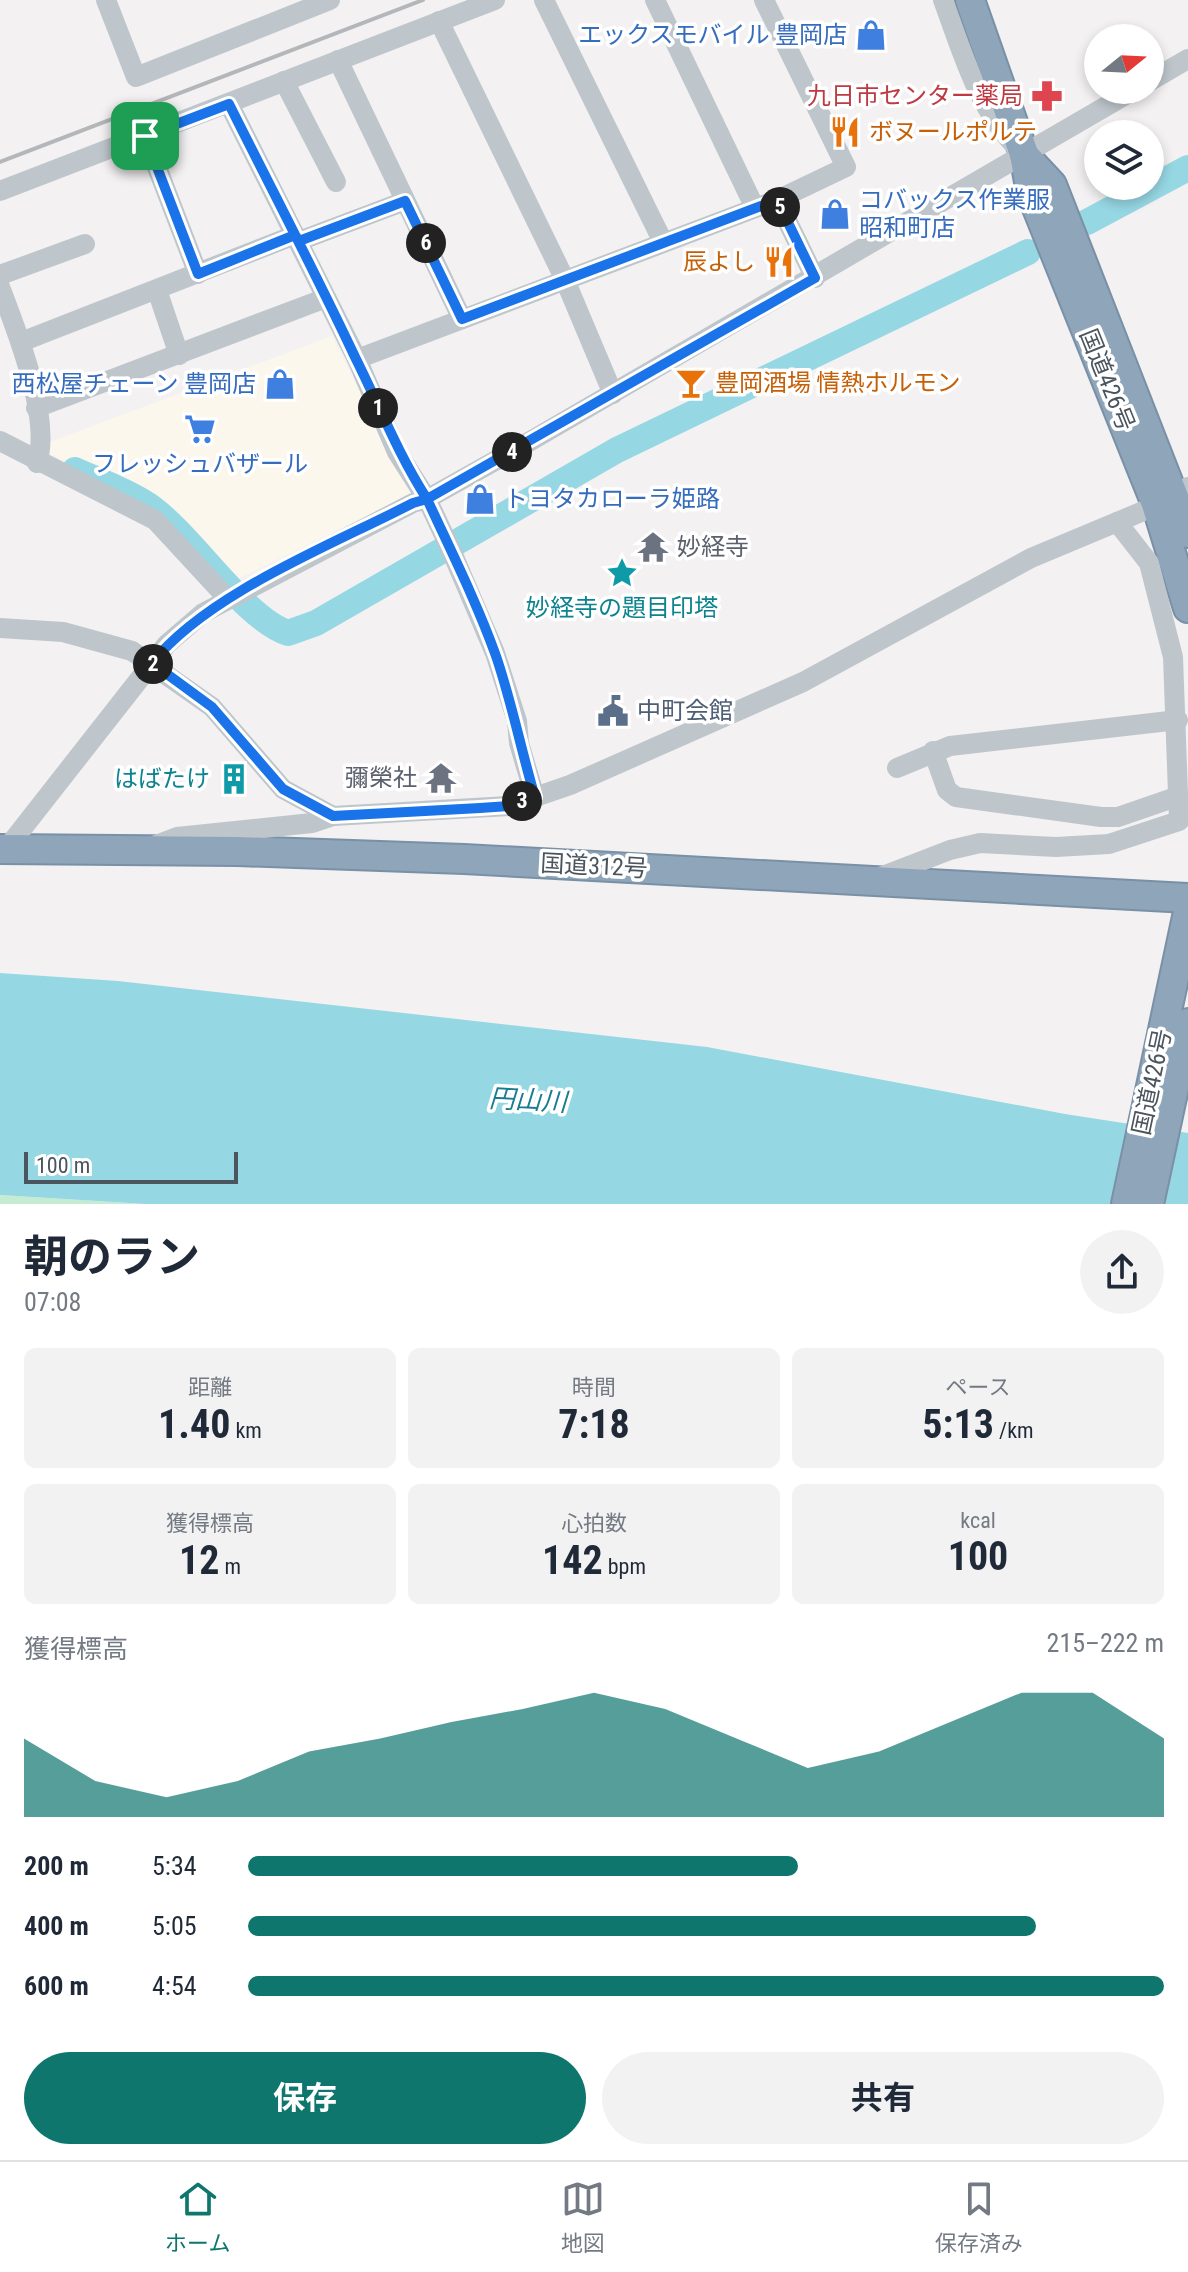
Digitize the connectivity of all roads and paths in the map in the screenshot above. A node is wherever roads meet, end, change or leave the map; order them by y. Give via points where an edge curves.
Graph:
1 (106, 0) edge
2 (330, 0) edge
3 (495, 0) edge
4 (544, 0) edge
5 (655, 0) edge
6 (764, 0) edge
7 (943, 0) edge
8 (970, 0) edge
9 (439, 21) junction
10 (1188, 59) edge
11 (338, 60) junction
12 (1164, 73) edge
13 (284, 81) junction
14 (229, 104) junction
15 (1110, 104) edge
16 (145, 136) junction
17 (1024, 154) junction
18 (336, 182) dead end
19 (0, 191) edge
20 (777, 200) junction
21 (405, 201) junction
22 (755, 208) junction
23 (297, 238) junction
24 (663, 242) junction
25 (85, 244) dead end
26 (198, 274) junction
27 (0, 275) edge
28 (815, 278) junction
29 (565, 280) junction
30 (0, 287) edge
31 (157, 290) junction
32 (326, 298) junction
33 (462, 319) junction
34 (21, 342) junction
35 (179, 355) junction
36 (357, 359) junction
37 (613, 394) junction
38 (36, 408) junction
39 (0, 441) edge
40 (39, 455) junction
41 (1173, 495) edge
42 (427, 499) junction
43 (1117, 522) junction
44 (1188, 533) edge
45 (236, 594) junction
46 (1188, 608) edge
47 (0, 628) edge
48 (152, 663) junction
49 (1178, 720) junction
50 (933, 751) junction
51 (897, 768) dead end
52 (1179, 796) junction
53 (535, 797) junction
54 (333, 816) junction
55 (1183, 821) edge
56 (3, 848) edge
57 (142, 850) junction
58 (874, 880) junction
59 (1188, 898) edge
60 (1188, 912) edge
61 (1188, 1023) edge
62 (1126, 1204) edge
63 (1149, 1204) edge

1 - 2 street via 136,77
3 - 9 street
4 - 24 street
5 - 22 street
6 - 20 street via 846,167
7 - 17 street via 976,89 998,129
8 - 17 highway, 国道426号
9 - 11 street
9 - 29 street
10 - 12 street
11 - 13 street
11 - 21 street
13 - 14 street
13 - 18 street
14 - 16 street
14 - 23 street
15 - 17 street
16 - 19 street
16 - 26 street
17 - 28 street
17 - 41 highway, 国道426号 via 1052,185
20 - 22 street
20 - 28 street
21 - 23 street
21 - 33 street
22 - 24 street
23 - 26 street
23 - 32 street
24 - 29 street
25 - 27 street
26 - 31 street
28 - 37 street
29 - 33 street
29 - 37 street
30 - 34 street
31 - 34 street
31 - 35 street
32 - 35 street
32 - 36 street
33 - 36 street
34 - 38 street
35 - 38 street
36 - 42 street via 397,452
37 - 42 street
38 - 40 street
39 - 40 street
40 - 45 street via 155,520
41 - 43 street
41 - 44 highway, 国道426号
41 - 46 highway, 国道426号
42 - 45 street
42 - 53 street via 495,653
43 - 49 street via 1149,563 1159,591 1173,657
43 - 53 street via 1018,564 803,682
45 - 48 street via 203,613
47 - 48 street via 90,638
48 - 54 street via 212,707 283,789
48 - 56 street
49 - 50 street
49 - 52 street
50 - 51 street
50 - 52 street via 947,790 956,797 1118,817
52 - 55 street
53 - 54 street via 509,806
54 - 57 street via 312,823 177,837
55 - 58 street via 1109,844 980,843
56 - 57 highway, 国道312号
57 - 58 highway, 国道312号 via 464,859
58 - 59 highway, 国道312号
60 - 62 highway, 国道426号
61 - 63 highway, 国道426号

